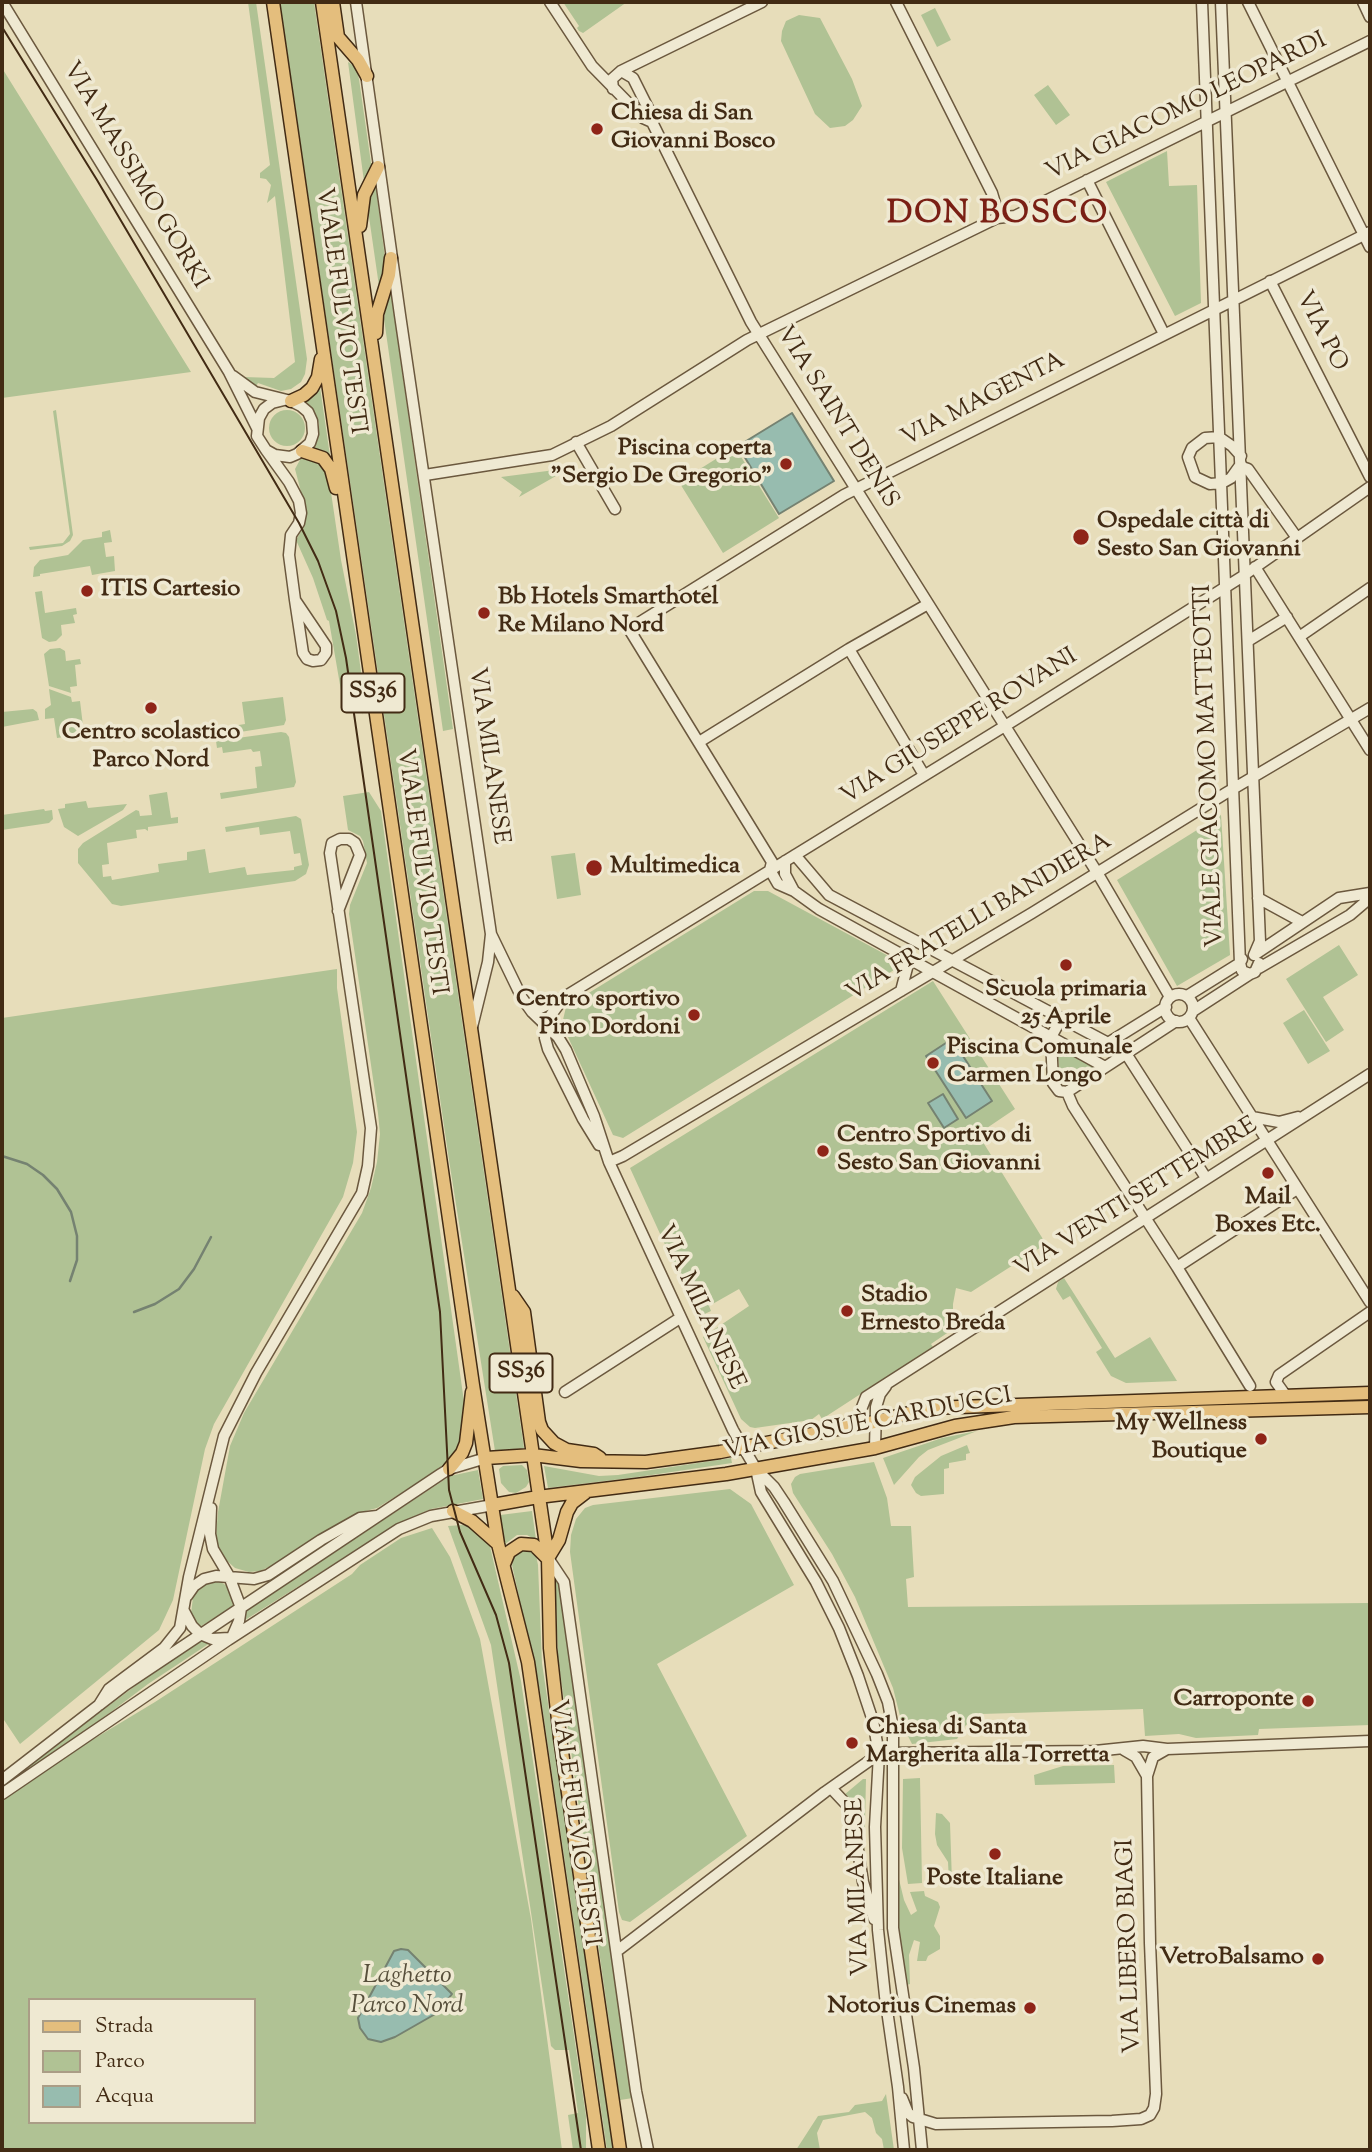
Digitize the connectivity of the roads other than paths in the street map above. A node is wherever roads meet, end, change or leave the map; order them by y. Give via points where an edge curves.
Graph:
1 (2, 2) edge
2 (273, 2) edge
3 (322, 2) edge
4 (332, 2) edge
5 (356, 2) edge
6 (550, 2) edge
7 (762, 2) edge
8 (896, 2) edge
9 (1202, 2) edge
10 (1221, 2) edge
11 (1248, 2) edge
12 (1363, 2) edge
13 (1370, 17) edge
14 (1370, 41) edge
15 (621, 71) junction
16 (367, 76) junction
17 (1289, 81) junction
18 (613, 89) junction
19 (1226, 112) junction
20 (1208, 121) junction
21 (652, 122) junction
22 (378, 167) junction
23 (1087, 180) junction
24 (997, 218) junction
25 (1367, 234) edge
26 (1370, 247) edge
27 (359, 255) junction
28 (391, 258) junction
29 (1270, 281) junction
30 (1234, 298) junction
31 (1214, 309) junction
32 (1164, 334) junction
33 (759, 335) junction
34 (323, 348) junction
35 (375, 369) junction
36 (229, 372) junction
37 (287, 400) junction
38 (257, 428) junction
39 (1219, 437) junction
40 (573, 443) junction
41 (266, 450) junction
42 (300, 453) junction
43 (1241, 462) junction
44 (425, 475) junction
45 (1370, 477) edge
46 (289, 482) junction
47 (1222, 483) junction
48 (1370, 487) edge
49 (856, 488) junction
50 (615, 509) dead end
51 (1297, 538) junction
52 (1250, 570) junction
53 (356, 580) junction
54 (1226, 587) junction
55 (1370, 588) edge
56 (295, 600) junction
57 (928, 604) junction
58 (1287, 617) junction
59 (1299, 637) junction
60 (1248, 641) junction
61 (849, 649) junction
62 (1370, 708) edge
63 (1351, 719) junction
64 (1004, 726) junction
65 (699, 742) junction
66 (1370, 750) edge
67 (924, 775) junction
68 (1253, 778) junction
69 (1234, 788) junction
70 (1211, 803) junction
71 (1235, 812) junction
72 (790, 858) junction
73 (769, 870) junction
74 (1098, 874) junction
75 (794, 891) junction
76 (829, 895) junction
77 (1370, 895) edge
78 (1258, 898) junction
79 (819, 909) junction
80 (338, 911) junction
81 (1302, 922) junction
82 (491, 934) junction
83 (902, 955) junction
84 (1254, 955) junction
85 (952, 961) junction
86 (1240, 963) junction
87 (1254, 971) junction
88 (933, 972) junction
89 (901, 991) junction
90 (566, 996) junction
91 (1187, 996) junction
92 (1168, 1002) junction
93 (532, 1012) junction
94 (1191, 1015) junction
95 (1061, 1019) junction
96 (1176, 1021) junction
97 (547, 1028) junction
98 (471, 1030) junction
99 (1051, 1037) junction
100 (1112, 1041) junction
101 (1126, 1054) junction
102 (1105, 1067) junction
103 (1370, 1074) edge
104 (1067, 1092) junction
105 (1307, 1114) junction
106 (1252, 1117) junction
107 (1266, 1141) junction
108 (609, 1162) junction
109 (1206, 1178) junction
110 (1297, 1189) junction
111 (1145, 1217) junction
112 (1177, 1267) junction
113 (510, 1291) junction
114 (1370, 1302) edge
115 (1370, 1313) edge
116 (680, 1318) junction
117 (890, 1381) junction
118 (473, 1385) junction
119 (1250, 1386) dead end
120 (1370, 1387) edge
121 (565, 1392) dead end
122 (1283, 1393) junction
123 (1370, 1393) edge
124 (1346, 1394) junction
125 (1370, 1406) edge
126 (874, 1422) junction
127 (838, 1429) junction
128 (743, 1447) junction
129 (875, 1448) junction
130 (533, 1455) junction
131 (486, 1458) junction
132 (607, 1462) junction
133 (449, 1469) junction
134 (755, 1469) junction
135 (212, 1487) junction
136 (585, 1493) junction
137 (538, 1497) junction
138 (493, 1505) junction
139 (453, 1511) junction
140 (383, 1514) junction
141 (498, 1544) junction
142 (548, 1558) junction
143 (504, 1564) junction
144 (229, 1576) junction
145 (187, 1596) junction
146 (241, 1608) junction
147 (184, 1611) junction
148 (200, 1634) junction
149 (232, 1637) junction
150 (100, 1705) junction
151 (1370, 1741) edge
152 (1124, 1749) junction
153 (1167, 1749) junction
154 (894, 1753) junction
155 (879, 1754) junction
156 (1147, 1776) junction
157 (2, 1780) edge
158 (831, 1788) junction
159 (2, 1794) edge
160 (878, 1930) junction
161 (617, 1951) junction
162 (898, 2087) junction
163 (921, 2121) junction
164 (599, 2150) edge
165 (620, 2150) edge
166 (648, 2150) edge
167 (904, 2150) edge
168 (922, 2150) edge

1 - 36 street, VIA MASSIMO GORKI
2 - 34 main road, VIALE FULVIO TESTI / SS36
3 - 27 main road, VIALE FULVIO TESTI / SS36
4 - 16 main road via 338,37
5 - 16 street
6 - 18 street via 573,40
7 - 15 street
8 - 24 street via 992,193
9 - 20 street, VIALE GIACOMO MATTEOTTI
10 - 19 street, VIALE GIACOMO MATTEOTTI
11 - 17 street
12 - 13 street
14 - 17 street, VIA GIACOMO LEOPARDI
15 - 18 street via 612,79
15 - 21 street, VIA SAINT DENIS via 633,78
16 - 22 street
17 - 19 street, VIA GIACOMO LEOPARDI
17 - 25 street
18 - 21 street
19 - 20 street, VIA GIACOMO LEOPARDI
19 - 30 street, VIALE GIACOMO MATTEOTTI
20 - 23 street, VIA GIACOMO LEOPARDI
20 - 31 street, VIALE GIACOMO MATTEOTTI
21 - 33 street, VIA SAINT DENIS
22 - 27 main road via 361,205
22 - 28 street
23 - 24 street, VIA GIACOMO LEOPARDI via 1015,216
23 - 32 street
24 - 33 street, VIA GIACOMO LEOPARDI
25 - 26 street
25 - 29 street, VIA MAGENTA
27 - 35 main road, VIALE FULVIO TESTI / SS36
28 - 35 main road via 377,314
28 - 44 street
29 - 30 street, VIA MAGENTA
29 - 45 street, VIA PO
30 - 31 street, VIA MAGENTA
30 - 43 street, VIALE GIACOMO MATTEOTTI
31 - 32 street, VIA MAGENTA
31 - 39 street, VIALE GIACOMO MATTEOTTI
32 - 49 street, VIA MAGENTA
33 - 40 street, VIA GIACOMO LEOPARDI via 618,422
33 - 49 street, VIA SAINT DENIS
34 - 37 main road via 312,388
34 - 53 main road, VIALE FULVIO TESTI / SS36
35 - 98 main road, VIALE FULVIO TESTI / SS36
36 - 37 street, VIA MASSIMO GORKI via 255,392
36 - 38 street, VIA MASSIMO GORKI
37 - 38 street via 264,409
37 - 42 street via 301,405 312,421 310,443
38 - 41 street
39 - 43 street via 1232,446
39 - 47 street, VIALE GIACOMO MATTEOTTI
39 - 47 street via 1205,438 1188,457 1195,477 1210,484
40 - 44 street, VIA GIACOMO LEOPARDI via 552,455
40 - 50 street
41 - 42 street via 280,457
41 - 46 street
42 - 46 street via 292,462
42 - 53 main road via 323,458 331,470
43 - 47 street
43 - 51 street
43 - 52 street, VIALE GIACOMO MATTEOTTI
44 - 82 street, VIA MILANESE
46 - 56 street via 301,513 290,545
47 - 54 street, VIALE GIACOMO MATTEOTTI
48 - 51 street, VIA GIUSEPPE ROVANI
49 - 57 street, VIA SAINT DENIS
49 - 65 street, VIA MAGENTA via 629,629
51 - 52 street, VIA GIUSEPPE ROVANI
52 - 54 street, VIA GIUSEPPE ROVANI
52 - 58 street
52 - 60 street, VIALE GIACOMO MATTEOTTI
53 - 118 main road, VIALE FULVIO TESTI / SS36
54 - 64 street, VIA GIUSEPPE ROVANI
54 - 69 street, VIALE GIACOMO MATTEOTTI
55 - 59 street
56 - 56 street via 326,646 321,660 307,659 303,653
57 - 61 street
57 - 64 street, VIA SAINT DENIS
58 - 59 street
58 - 60 street, VIALE GIACOMO MATTEOTTI
59 - 63 street
60 - 68 street, VIALE GIACOMO MATTEOTTI
61 - 65 street
61 - 67 street
62 - 63 street, VIA FRATELLI BANDIERA
63 - 66 street
63 - 68 street, VIA FRATELLI BANDIERA
64 - 67 street, VIA GIUSEPPE ROVANI
64 - 74 street, VIA SAINT DENIS
65 - 73 street via 772,862
67 - 72 street, VIA GIUSEPPE ROVANI
68 - 69 street, VIA FRATELLI BANDIERA
68 - 78 street, VIALE GIACOMO MATTEOTTI
69 - 70 street, VIA FRATELLI BANDIERA
69 - 71 street, VIALE GIACOMO MATTEOTTI
70 - 71 street
70 - 74 street, VIA FRATELLI BANDIERA
71 - 86 street, VIALE GIACOMO MATTEOTTI
72 - 73 street, VIA GIUSEPPE ROVANI
72 - 75 street via 785,874
72 - 76 street
73 - 75 street via 778,884
73 - 90 street, VIA GIUSEPPE ROVANI
74 - 85 street, VIA FRATELLI BANDIERA
74 - 92 street, VIA SAINT DENIS
75 - 79 street
76 - 79 street
76 - 85 street
77 - 81 street via 1339,898
77 - 87 street via 1350,915
78 - 81 street, VIALE GIACOMO MATTEOTTI
78 - 84 street, VIALE GIACOMO MATTEOTTI via 1260,942
79 - 83 street
80 - 80 street via 360,855 349,839 340,839 330,848
80 - 135 street via 371,1128 368,1166 362,1193 239,1403 224,1436
81 - 84 street
82 - 93 street, VIA MILANESE
82 - 98 street
83 - 88 street
83 - 89 street via 907,968
84 - 86 street via 1245,956
84 - 87 street via 1259,961
85 - 88 street, VIA FRATELLI BANDIERA
85 - 95 street
86 - 87 street via 1242,971
86 - 91 street
87 - 94 street
88 - 89 street, VIA FRATELLI BANDIERA
88 - 99 street
89 - 108 street, VIA FRATELLI BANDIERA
90 - 93 street, VIA GIUSEPPE ROVANI
90 - 97 street, VIA GIUSEPPE ROVANI via 551,1014
91 - 92 street via 1178,994
91 - 94 street via 1192,1002
92 - 96 street via 1168,1016
92 - 100 street
93 - 97 street, VIA MILANESE
94 - 96 street
94 - 106 street
95 - 99 street
95 - 100 street
96 - 101 street
97 - 108 street, VIA MILANESE via 548,1049
98 - 113 main road, VIALE FULVIO TESTI / SS36
99 - 102 street
99 - 104 street via 1053,1083
100 - 101 street
101 - 102 street
101 - 109 street
102 - 104 street
103 - 105 street, VIA VENTI SETTEMBRE
104 - 111 street
105 - 106 street via 1279,1122
105 - 107 street, VIA VENTI SETTEMBRE
106 - 107 street
107 - 109 street, VIA VENTI SETTEMBRE
107 - 110 street
108 - 116 street, VIA MILANESE
109 - 111 street, VIA VENTI SETTEMBRE
110 - 112 street
110 - 114 street
111 - 112 street
111 - 117 street, VIA VENTI SETTEMBRE
112 - 119 street
113 - 130 main road, VIALE FULVIO TESTI / SS36
113 - 132 main road via 524,1312 542,1430 567,1450 594,1454
115 - 122 street via 1279,1375 1276,1382
116 - 121 street
116 - 128 street, VIA MILANESE
117 - 126 street via 880,1394
117 - 127 street, VIA VENTI SETTEMBRE via 866,1397 859,1415
118 - 131 main road, VIALE FULVIO TESTI / SS36
118 - 133 main road via 466,1443
120 - 124 street
122 - 124 main road, VIA GIOSUÈ CARDUCCI
122 - 126 main road, VIA GIOSUÈ CARDUCCI via 929,1408
123 - 124 main road, VIA GIOSUÈ CARDUCCI
125 - 129 main road, VIA GIOSUÈ CARDUCCI via 1014,1417 955,1426
126 - 127 main road, VIA GIOSUÈ CARDUCCI
126 - 129 street
127 - 128 main road, VIA GIOSUÈ CARDUCCI
128 - 132 main road, VIA GIOSUÈ CARDUCCI via 646,1462
128 - 134 street, VIA MILANESE
129 - 134 main road, VIA GIOSUÈ CARDUCCI
130 - 131 main road
130 - 132 main road, VIA GIOSUÈ CARDUCCI
130 - 137 main road, VIALE FULVIO TESTI
131 - 133 street
131 - 138 main road, VIALE FULVIO TESTI
133 - 140 street
134 - 136 main road, VIA GIOSUÈ CARDUCCI
134 - 154 street, VIA MILANESE via 779,1494 833,1581 888,1702
134 - 155 street, VIA MILANESE via 761,1492 839,1628 872,1714
135 - 144 street via 210,1534
135 - 145 street
136 - 137 main road, VIA GIOSUÈ CARDUCCI
136 - 142 main road via 572,1503
137 - 138 main road
137 - 142 main road, VIALE FULVIO TESTI
138 - 139 street
138 - 141 main road, VIALE FULVIO TESTI
139 - 141 main road
139 - 149 street via 399,1529
140 - 144 street via 360,1518 268,1575 254,1579
140 - 146 street
141 - 143 main road, VIALE FULVIO TESTI
142 - 143 main road via 534,1545 520,1544 509,1552
142 - 161 street, VIALE FULVIO TESTI via 564,1581
142 - 165 main road, VIALE FULVIO TESTI via 550,1648 560,1738
143 - 164 main road, VIALE FULVIO TESTI via 528,1662
144 - 145 street via 204,1579
144 - 146 street
145 - 147 street
146 - 148 street
146 - 149 street
147 - 148 street
147 - 150 street via 173,1640 116,1682
148 - 149 street via 212,1639
148 - 150 street
149 - 159 street
150 - 157 street
151 - 153 street
152 - 153 street
152 - 154 street
152 - 156 street via 1136,1757
153 - 156 street via 1153,1757
154 - 155 street
154 - 163 street, VIA MILANESE via 893,1911
155 - 158 street
155 - 160 street, VIA MILANESE via 875,1827
156 - 163 street, VIA LIBERO BIAGI via 1156,2094 1150,2115 1076,2122
158 - 160 street via 853,1818 863,1882
158 - 161 street
160 - 162 street, VIA MILANESE
161 - 166 street, VIALE FULVIO TESTI
162 - 163 street via 908,2113
162 - 167 street, VIA MILANESE
163 - 168 street, VIA MILANESE

